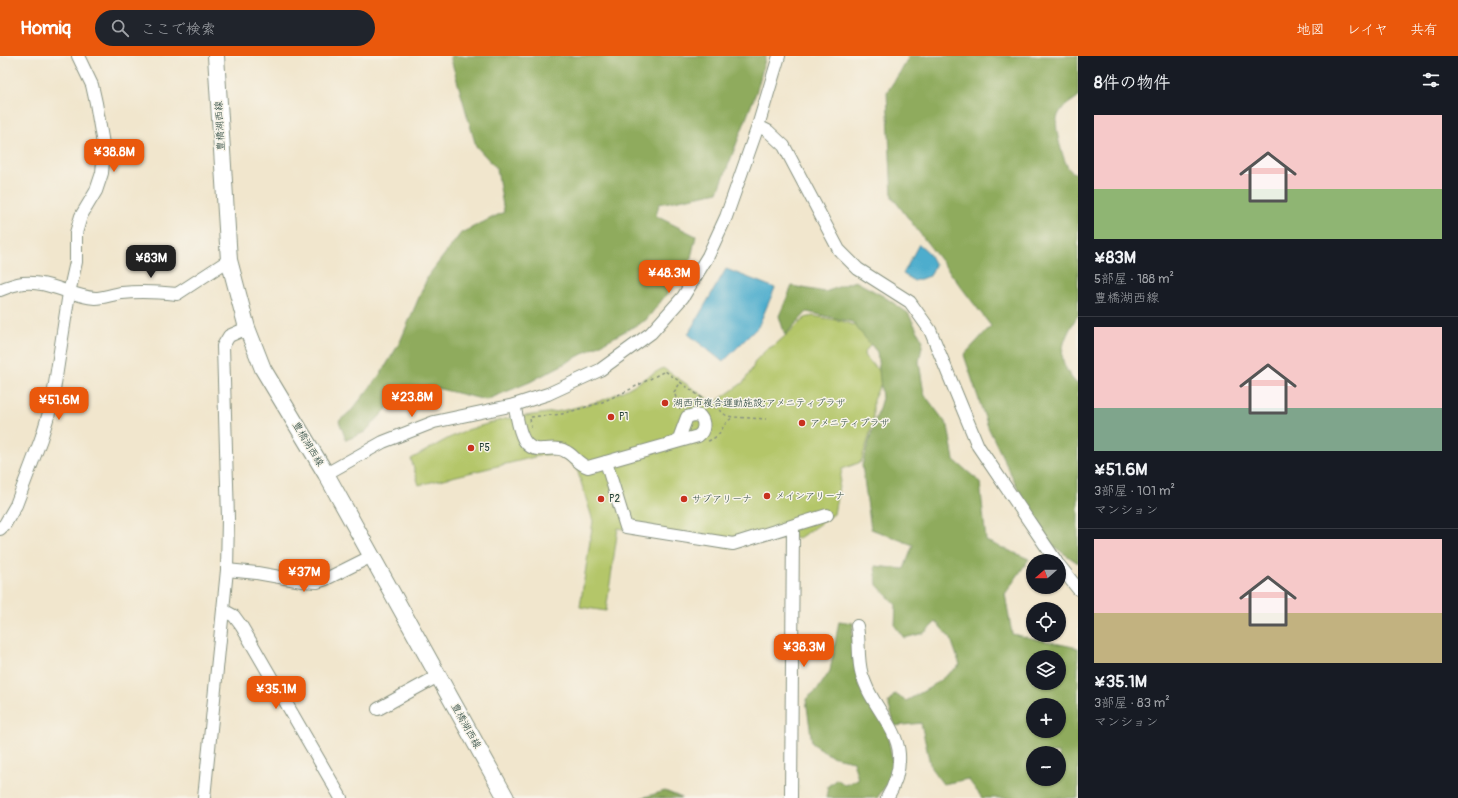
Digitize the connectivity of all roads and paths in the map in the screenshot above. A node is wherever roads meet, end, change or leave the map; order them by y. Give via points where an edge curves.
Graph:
1 (78, 56) edge
2 (216, 56) edge
3 (778, 56) edge
4 (758, 126) junction
5 (229, 260) junction
6 (0, 290) edge
7 (69, 293) junction
8 (247, 328) junction
9 (681, 382) junction
10 (514, 405) junction
11 (681, 413) dead end
12 (766, 419) dead end
13 (528, 431) junction
14 (678, 441) dead end
15 (606, 462) junction
16 (326, 474) junction
17 (827, 515) dead end
18 (793, 526) junction
19 (0, 529) edge
20 (1051, 554) edge
21 (372, 556) junction
22 (227, 570) junction
23 (1066, 574) edge
24 (1078, 589) edge
25 (223, 610) junction
26 (857, 626) dead end
27 (438, 676) junction
28 (378, 709) dead end
29 (204, 798) edge
30 (341, 798) edge
31 (506, 798) edge
32 (791, 798) edge
33 (887, 798) edge

1 - 7 street via 92,85 104,150 102,173 96,191 81,216 76,232 76,262
2 - 5 main road, 豊橋湖西線
3 - 4 street
4 - 10 street via 726,217 708,256 684,296 650,333 600,370 548,394
4 - 20 street via 768,131 784,146 839,250 858,270 910,302 930,330 978,446
5 - 7 street via 176,294 152,291 95,298
5 - 8 main road, 豊橋湖西線
6 - 7 street via 23,283 41,284
7 - 19 street via 52,403 16,506
8 - 16 main road, 豊橋湖西線 via 263,369
8 - 22 street via 229,336 223,346
9 - 11 path via 674,392
9 - 12 path via 727,416
9 - 13 path via 663,372 600,402 562,414 530,417
10 - 13 street
10 - 16 street via 434,422 383,442
13 - 15 street via 526,444 534,450 565,450 579,463 588,467
14 - 15 street
15 - 18 street via 626,527 733,544
16 - 21 main road, 豊橋湖西線
17 - 18 street
18 - 32 street
21 - 22 street via 317,582
21 - 27 main road, 豊橋湖西線
22 - 25 street
23 - 24 street
25 - 29 street
25 - 30 street via 234,616 242,627
26 - 33 street via 861,672 869,692 892,732 899,754 894,786
27 - 28 street
27 - 31 main road, 豊橋湖西線

